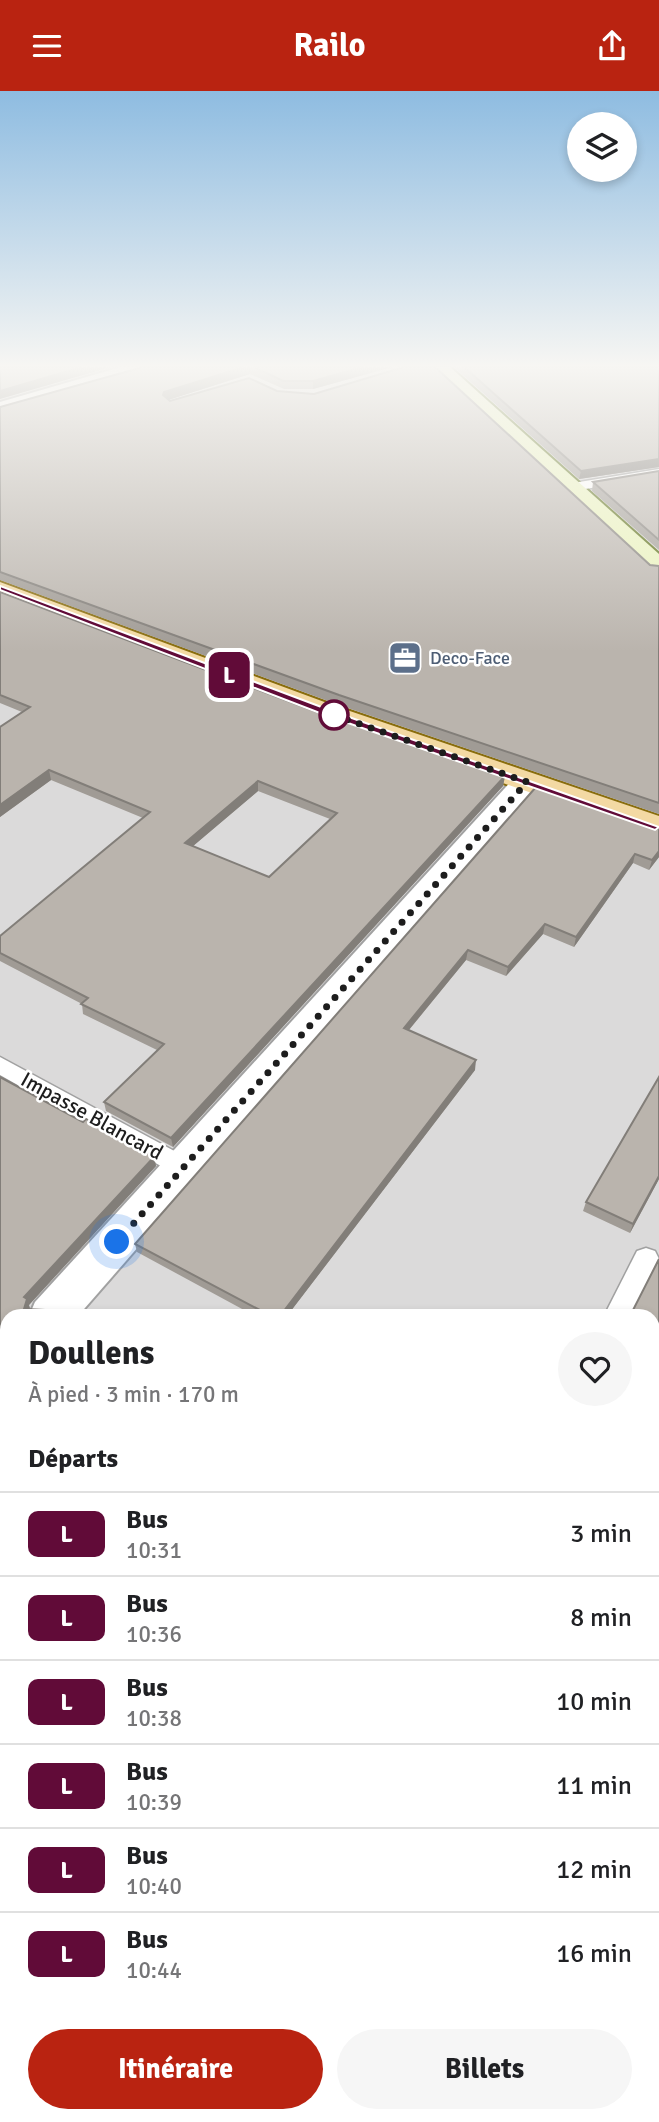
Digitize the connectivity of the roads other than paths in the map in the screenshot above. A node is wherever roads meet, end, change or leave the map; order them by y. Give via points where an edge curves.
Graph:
1 (545, 462) edge
2 (659, 473) edge
3 (573, 487) junction
4 (659, 567) edge
5 (0, 589) edge
6 (527, 782) junction
7 (659, 827) edge
8 (0, 1065) edge
9 (183, 1167) junction
10 (646, 1259) dead end
11 (57, 1309) edge
12 (621, 1309) edge

1 - 3 street
2 - 3 lane
3 - 4 street
5 - 6 main road via 328,713
6 - 7 main road
6 - 9 street
8 - 9 lane, Impasse Blancard
9 - 11 street
10 - 12 lane

